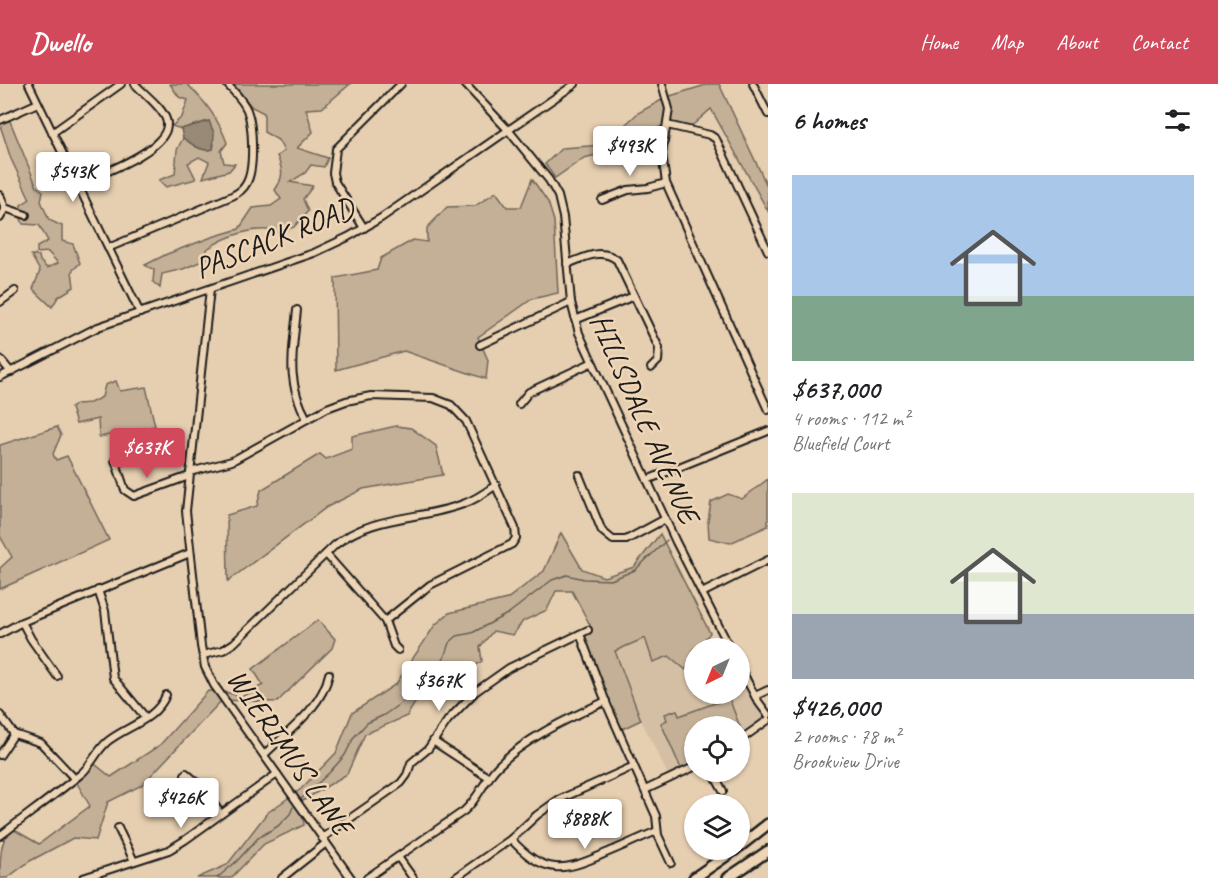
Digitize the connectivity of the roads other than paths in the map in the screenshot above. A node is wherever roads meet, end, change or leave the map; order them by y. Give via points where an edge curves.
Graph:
1 (29, 84) edge
2 (121, 84) edge
3 (135, 84) edge
4 (227, 84) edge
5 (401, 84) edge
6 (465, 84) edge
7 (575, 84) edge
8 (662, 84) edge
9 (756, 85) edge
10 (38, 103) junction
11 (768, 114) edge
12 (0, 120) edge
13 (667, 125) junction
14 (509, 131) junction
15 (52, 133) junction
16 (666, 183) junction
17 (77, 184) junction
18 (0, 195) edge
19 (602, 200) dead end
20 (5, 208) junction
21 (26, 215) dead end
22 (0, 218) edge
23 (364, 228) junction
24 (108, 248) junction
25 (768, 251) edge
26 (567, 264) junction
27 (210, 289) junction
28 (15, 291) dead end
29 (634, 296) junction
30 (0, 302) edge
31 (571, 302) junction
32 (297, 310) dead end
33 (140, 313) junction
34 (575, 320) junction
35 (480, 345) dead end
36 (0, 359) edge
37 (592, 362) junction
38 (651, 368) dead end
39 (10, 372) junction
40 (0, 377) edge
41 (519, 404) dead end
42 (768, 410) edge
43 (307, 419) junction
44 (768, 431) edge
45 (115, 460) dead end
46 (189, 474) junction
47 (579, 475) dead end
48 (647, 480) junction
49 (496, 485) junction
50 (665, 519) junction
51 (190, 552) junction
52 (326, 554) junction
53 (768, 560) edge
54 (98, 590) junction
55 (702, 594) junction
56 (385, 621) junction
57 (22, 622) junction
58 (588, 630) dead end
59 (0, 634) edge
60 (580, 634) junction
61 (725, 638) edge
62 (398, 650) dead end
63 (202, 655) junction
64 (329, 674) dead end
65 (57, 676) dead end
66 (750, 686) edge
67 (768, 690) edge
68 (166, 695) dead end
69 (755, 696) junction
70 (606, 700) junction
71 (0, 715) edge
72 (768, 715) edge
73 (146, 718) junction
74 (768, 720) edge
75 (750, 733) edge
76 (14, 734) junction
77 (433, 741) junction
78 (264, 754) junction
79 (0, 755) edge
80 (634, 766) junction
81 (684, 772) edge
82 (277, 774) junction
83 (185, 775) dead end
84 (74, 778) junction
85 (489, 778) junction
86 (718, 782) edge
87 (645, 790) junction
88 (723, 791) dead end
89 (221, 814) junction
90 (768, 824) edge
91 (118, 828) dead end
92 (657, 831) junction
93 (0, 836) edge
94 (750, 838) edge
95 (511, 839) junction
96 (324, 840) junction
97 (768, 851) edge
98 (398, 857) junction
99 (720, 860) edge
100 (134, 861) junction
101 (671, 863) dead end
102 (83, 878) edge
103 (282, 878) edge
104 (351, 878) edge
105 (367, 878) edge
106 (413, 878) edge
107 (455, 878) edge
108 (694, 878) edge
109 (728, 878) edge

1 - 10 street
2 - 15 street
3 - 17 street via 163,115 167,126 163,134 138,158
4 - 24 street via 244,104 250,123 252,155 245,186 232,196
5 - 23 street via 336,149 333,178
6 - 14 street, HILLSDALE AVENUE
7 - 14 street, PASCACK ROAD
8 - 13 street via 668,100
9 - 11 street
10 - 12 street
10 - 15 street
13 - 16 street via 662,153
13 - 25 street via 716,139
14 - 23 street, PASCACK ROAD
14 - 26 street, HILLSDALE AVENUE via 558,196
15 - 17 street
16 - 19 street via 627,190
16 - 42 street
17 - 24 street
18 - 20 street
20 - 21 street
20 - 22 street
23 - 27 street, PASCACK ROAD via 314,253
24 - 33 street
26 - 29 street via 594,254 609,255 620,265
26 - 31 street, HILLSDALE AVENUE
27 - 33 street, PASCACK ROAD
27 - 46 street, WIERIMUS LANE
28 - 30 street
29 - 34 street
29 - 38 street via 660,352
31 - 34 street, HILLSDALE AVENUE
31 - 35 street
32 - 43 street via 292,381
33 - 39 street, PASCACK ROAD via 98,327
34 - 37 street, HILLSDALE AVENUE
36 - 39 street
37 - 41 street via 529,392
37 - 48 street, HILLSDALE AVENUE
39 - 40 street, PASCACK ROAD
43 - 46 street via 232,461
43 - 49 street via 336,404 359,398 439,399 462,415
44 - 48 street
45 - 46 street via 125,490 134,496
46 - 51 street, WIERIMUS LANE via 186,511
47 - 50 street via 602,531 613,540 626,540
48 - 50 street, HILLSDALE AVENUE
49 - 52 street via 463,504 359,529
49 - 56 street via 517,535 512,544 430,585
50 - 55 street, HILLSDALE AVENUE
51 - 54 street
51 - 63 street, WIERIMUS LANE
52 - 56 street
52 - 63 street via 234,643
53 - 55 street
54 - 57 street
54 - 73 street via 105,611 114,678
55 - 61 street, HILLSDALE AVENUE
56 - 62 street
57 - 59 street
57 - 65 street
58 - 60 street
60 - 70 street
60 - 77 street via 486,682 458,708
63 - 78 street, WIERIMUS LANE via 210,679
64 - 78 street via 315,705
66 - 69 street
67 - 69 street
68 - 73 street
69 - 72 street
70 - 80 street
70 - 85 street via 536,736 504,760
71 - 76 street
73 - 84 street via 109,740
74 - 75 street
76 - 79 street
76 - 84 street via 41,743
77 - 85 street
77 - 96 street via 411,763 401,783
78 - 82 street, WIERIMUS LANE
80 - 87 street
80 - 95 street via 558,800
81 - 87 street
82 - 89 street
82 - 96 street, WIERIMUS LANE
83 - 89 street via 199,784
84 - 93 street
85 - 98 street via 464,811
86 - 88 street
87 - 92 street via 656,816
89 - 100 street via 169,850
90 - 94 highway
91 - 100 street
92 - 95 street via 566,868 536,860
92 - 101 street
95 - 107 street
96 - 103 street
96 - 104 street, WIERIMUS LANE
97 - 109 highway
98 - 105 street
98 - 106 street
99 - 108 highway
100 - 102 street

